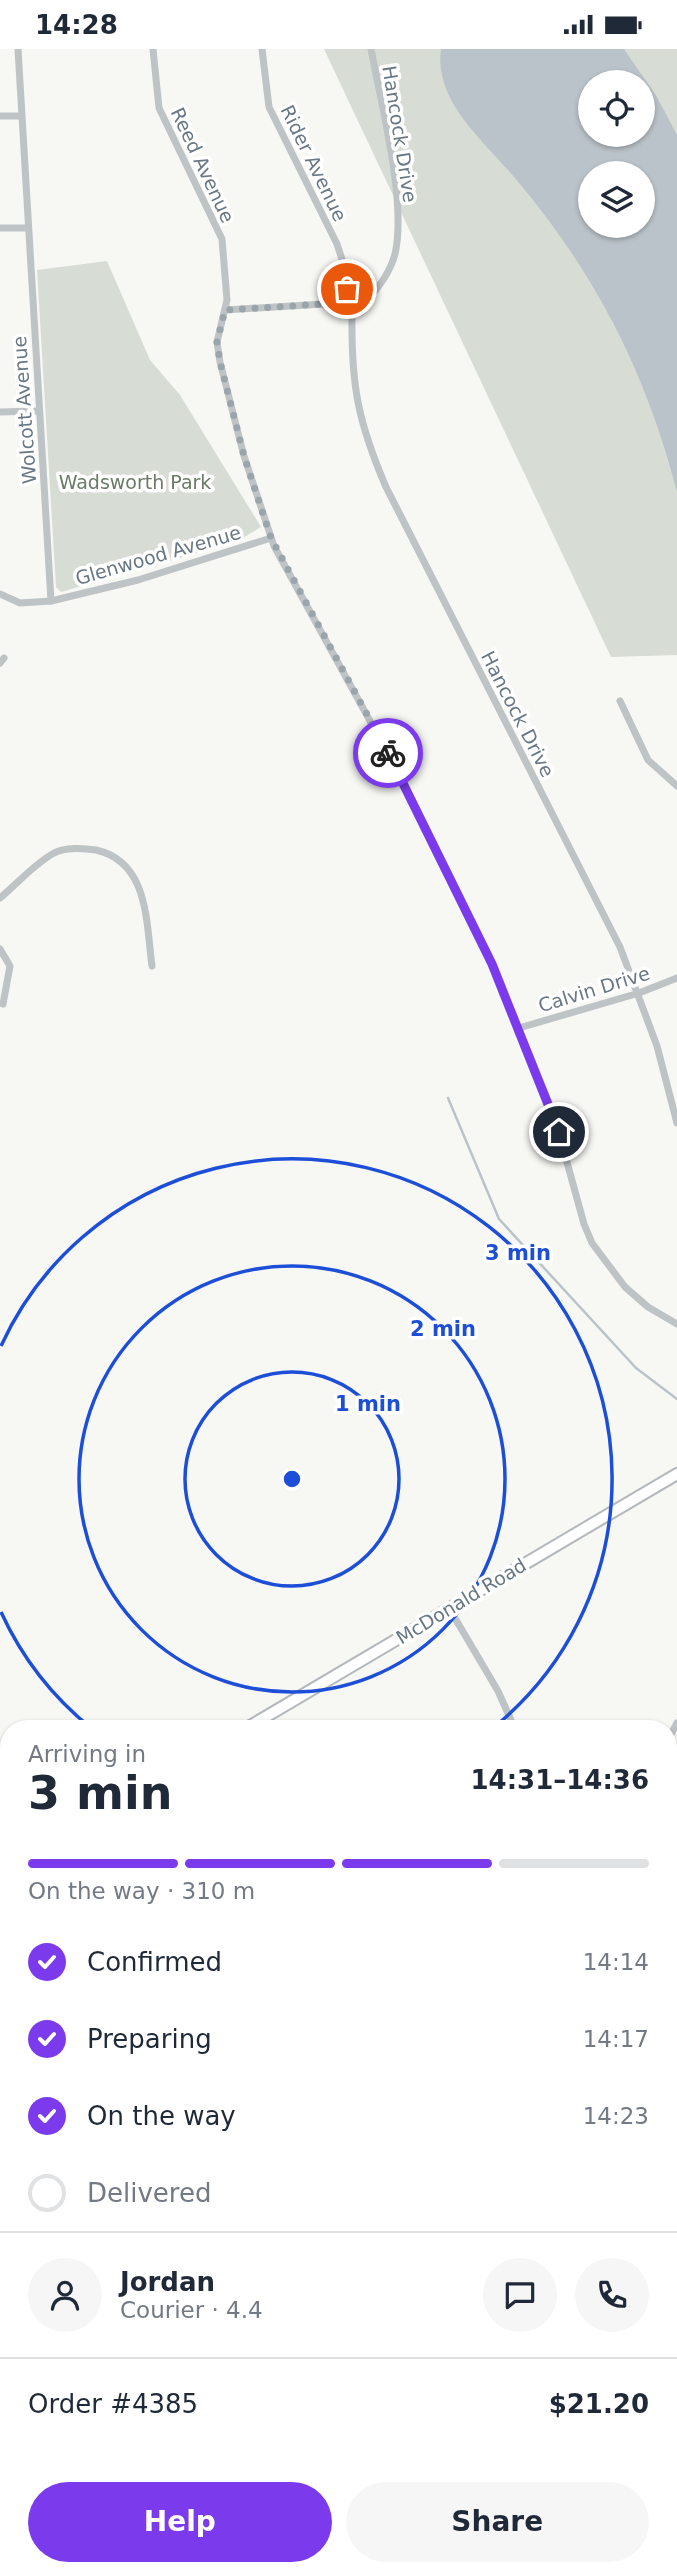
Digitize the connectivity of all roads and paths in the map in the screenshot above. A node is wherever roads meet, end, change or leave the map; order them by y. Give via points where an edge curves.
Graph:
1 (18, 49) edge
2 (153, 49) edge
3 (262, 49) edge
4 (371, 49) edge
5 (21, 115) junction
6 (0, 117) edge
7 (0, 228) edge
8 (26, 228) junction
9 (351, 288) junction
10 (367, 300) junction
11 (340, 303) junction
12 (225, 310) junction
13 (352, 314) junction
14 (40, 411) junction
15 (0, 412) edge
16 (271, 538) junction
17 (0, 594) edge
18 (51, 601) junction
19 (620, 701) dead end
20 (677, 786) edge
21 (0, 898) edge
22 (0, 949) edge
23 (152, 966) dead end
24 (677, 978) edge
25 (639, 993) junction
26 (3, 1004) dead end
27 (519, 1028) junction
28 (677, 1123) edge
29 (677, 1324) edge
30 (677, 1474) edge
31 (449, 1608) junction
32 (260, 1720) edge
33 (511, 1720) edge

1 - 5 street, Wolcott Avenue
2 - 12 street, Reed Avenue via 159,108 222,239
3 - 9 street, Rider Avenue via 269,107 337,244
4 - 10 street, Hancock Drive via 393,167 396,244 387,273
5 - 6 street
5 - 8 street, Wolcott Avenue
7 - 8 street
8 - 14 street, Wolcott Avenue
9 - 10 street via 360,289
9 - 11 street
10 - 13 street, Hancock Drive via 363,311
11 - 12 street
11 - 13 street
12 - 16 street, Reed Avenue via 217,342 220,362
13 - 25 street, Hancock Drive via 357,407 373,456
14 - 15 street
14 - 18 street, Wolcott Avenue
16 - 18 street, Glenwood Avenue via 138,580
16 - 27 street, Glenwood Avenue via 404,783
17 - 18 street, Glenwood Avenue via 27,604
19 - 20 street via 648,759
21 - 23 street via 55,852 83,848 108,853 129,868 142,891
22 - 26 street via 10,966
24 - 25 street, Calvin Drive
25 - 27 street, Calvin Drive
25 - 28 street, Hancock Drive
27 - 29 street, Glenwood Avenue via 554,1115 592,1243 625,1287
30 - 31 street, McDonald Road
31 - 32 street, McDonald Road
31 - 33 street

